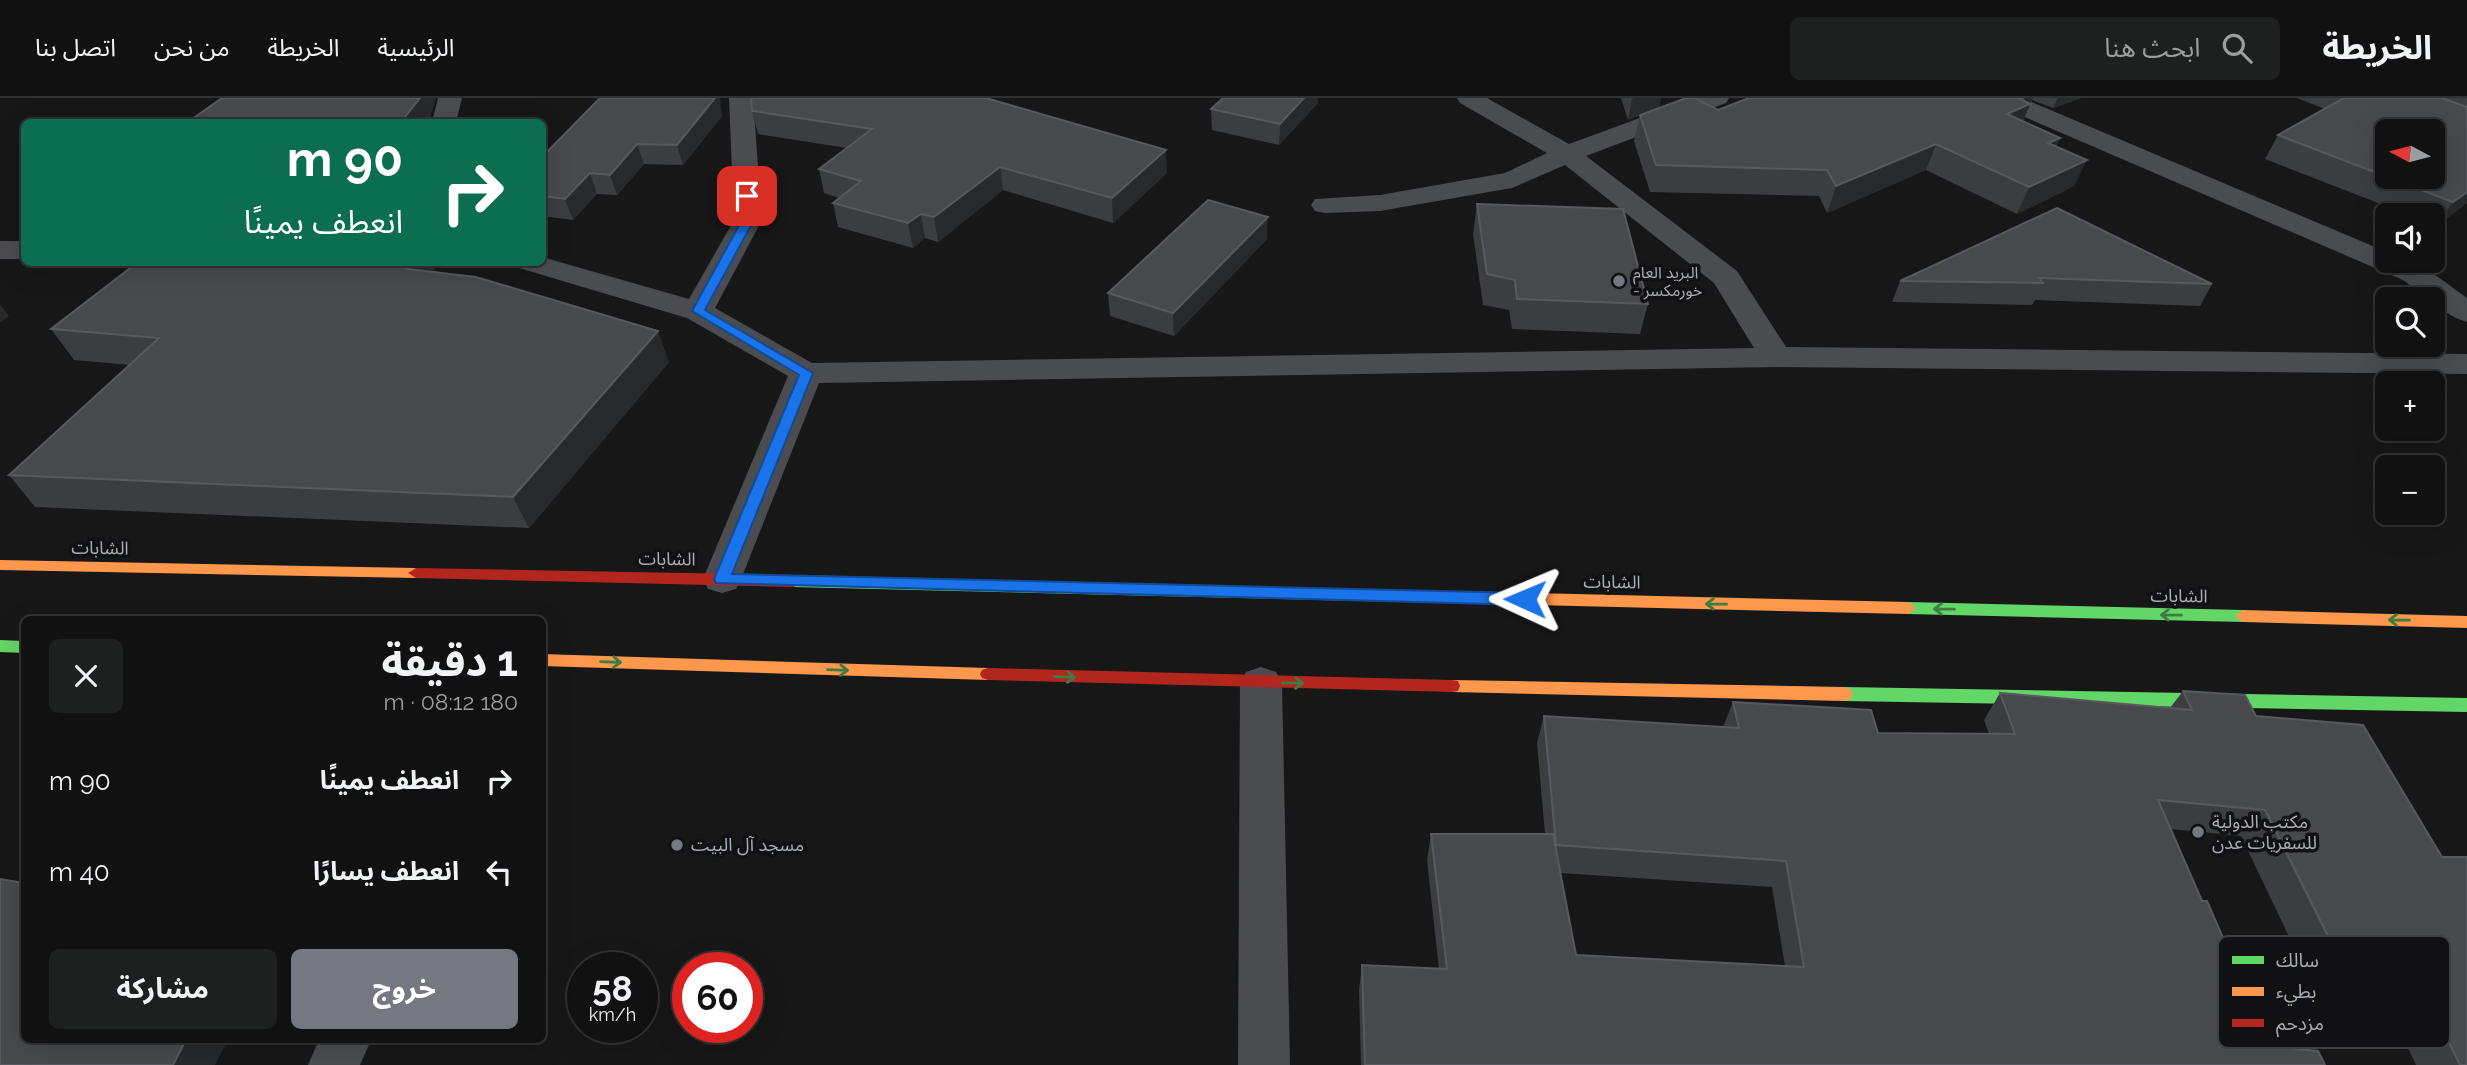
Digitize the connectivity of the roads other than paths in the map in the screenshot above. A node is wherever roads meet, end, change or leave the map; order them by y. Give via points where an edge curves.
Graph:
1 (450, 98) edge
2 (741, 98) edge
3 (1469, 98) edge
4 (1717, 98) edge
5 (2001, 98) edge
6 (445, 119) edge
7 (1567, 154) junction
8 (1325, 205) dead end
9 (0, 250) edge
10 (21, 250) edge
11 (543, 266) edge
12 (698, 311) junction
13 (2467, 313) edge
14 (1776, 357) junction
15 (2467, 364) edge
16 (806, 373) junction
17 (0, 565) edge
18 (722, 579) junction
19 (2467, 622) edge
20 (0, 646) edge
21 (21, 647) edge
22 (546, 660) edge
23 (1261, 683) junction
24 (2467, 705) edge
25 (344, 1043) edge
26 (334, 1065) edge
27 (1264, 1065) edge

1 - 6 street
2 - 12 street via 748,220
3 - 7 street
4 - 7 street
5 - 13 street via 2414,274
7 - 8 street via 1513,180 1380,203
7 - 14 street via 1726,277
9 - 10 street
11 - 12 street
12 - 16 street
14 - 15 street
14 - 16 street
16 - 18 street
17 - 18 main road, الشابات
19 -> 18 main road, الشابات
20 - 21 main road
22 -> 23 main road
23 -> 24 main road
23 - 27 street
25 - 26 street

